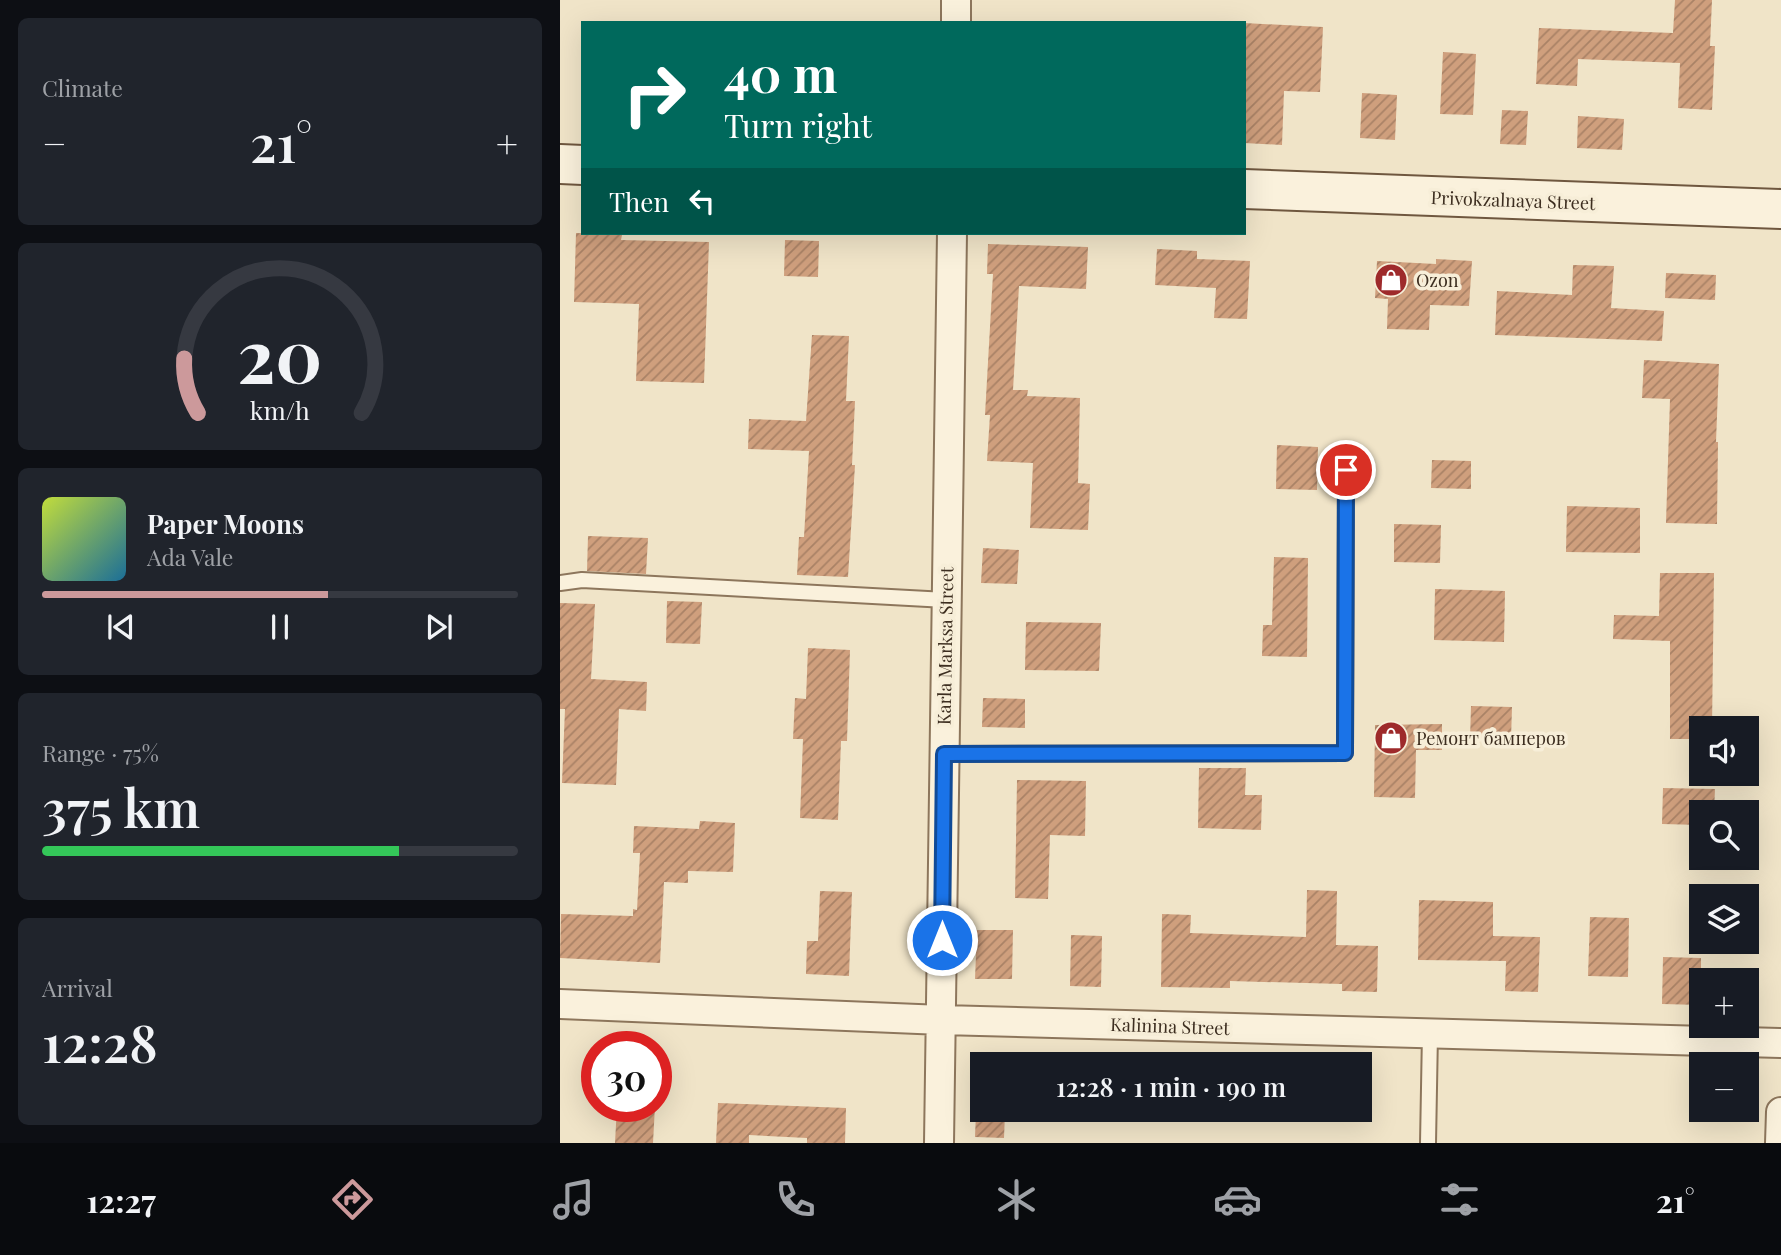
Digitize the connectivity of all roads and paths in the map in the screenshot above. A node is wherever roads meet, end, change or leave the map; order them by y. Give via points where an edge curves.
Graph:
1 (956, 0) edge
2 (956, 21) edge
3 (560, 164) edge
4 (581, 165) edge
5 (1246, 190) edge
6 (1781, 209) edge
7 (952, 235) edge
8 (1346, 470) dead end
9 (560, 583) edge
10 (946, 600) junction
11 (944, 754) junction
12 (560, 1004) edge
13 (942, 1020) junction
14 (1430, 1033) junction
15 (1781, 1043) edge
16 (1781, 1112) edge
17 (939, 1143) edge
18 (1428, 1143) edge
19 (1780, 1143) edge

1 - 2 street
3 - 4 street
5 - 6 street, Privokzalnaya Street
7 - 10 street, Karla Marksa Street
8 - 11 lane via 1345,753
9 - 10 lane via 582,580
10 - 11 street, Karla Marksa Street
11 - 13 street, Karla Marksa Street
12 - 13 street, Kalinina Street
13 - 14 street, Kalinina Street
13 - 17 street, Karla Marksa Street
14 - 15 street, Kalinina Street
14 - 18 lane
16 - 19 street

